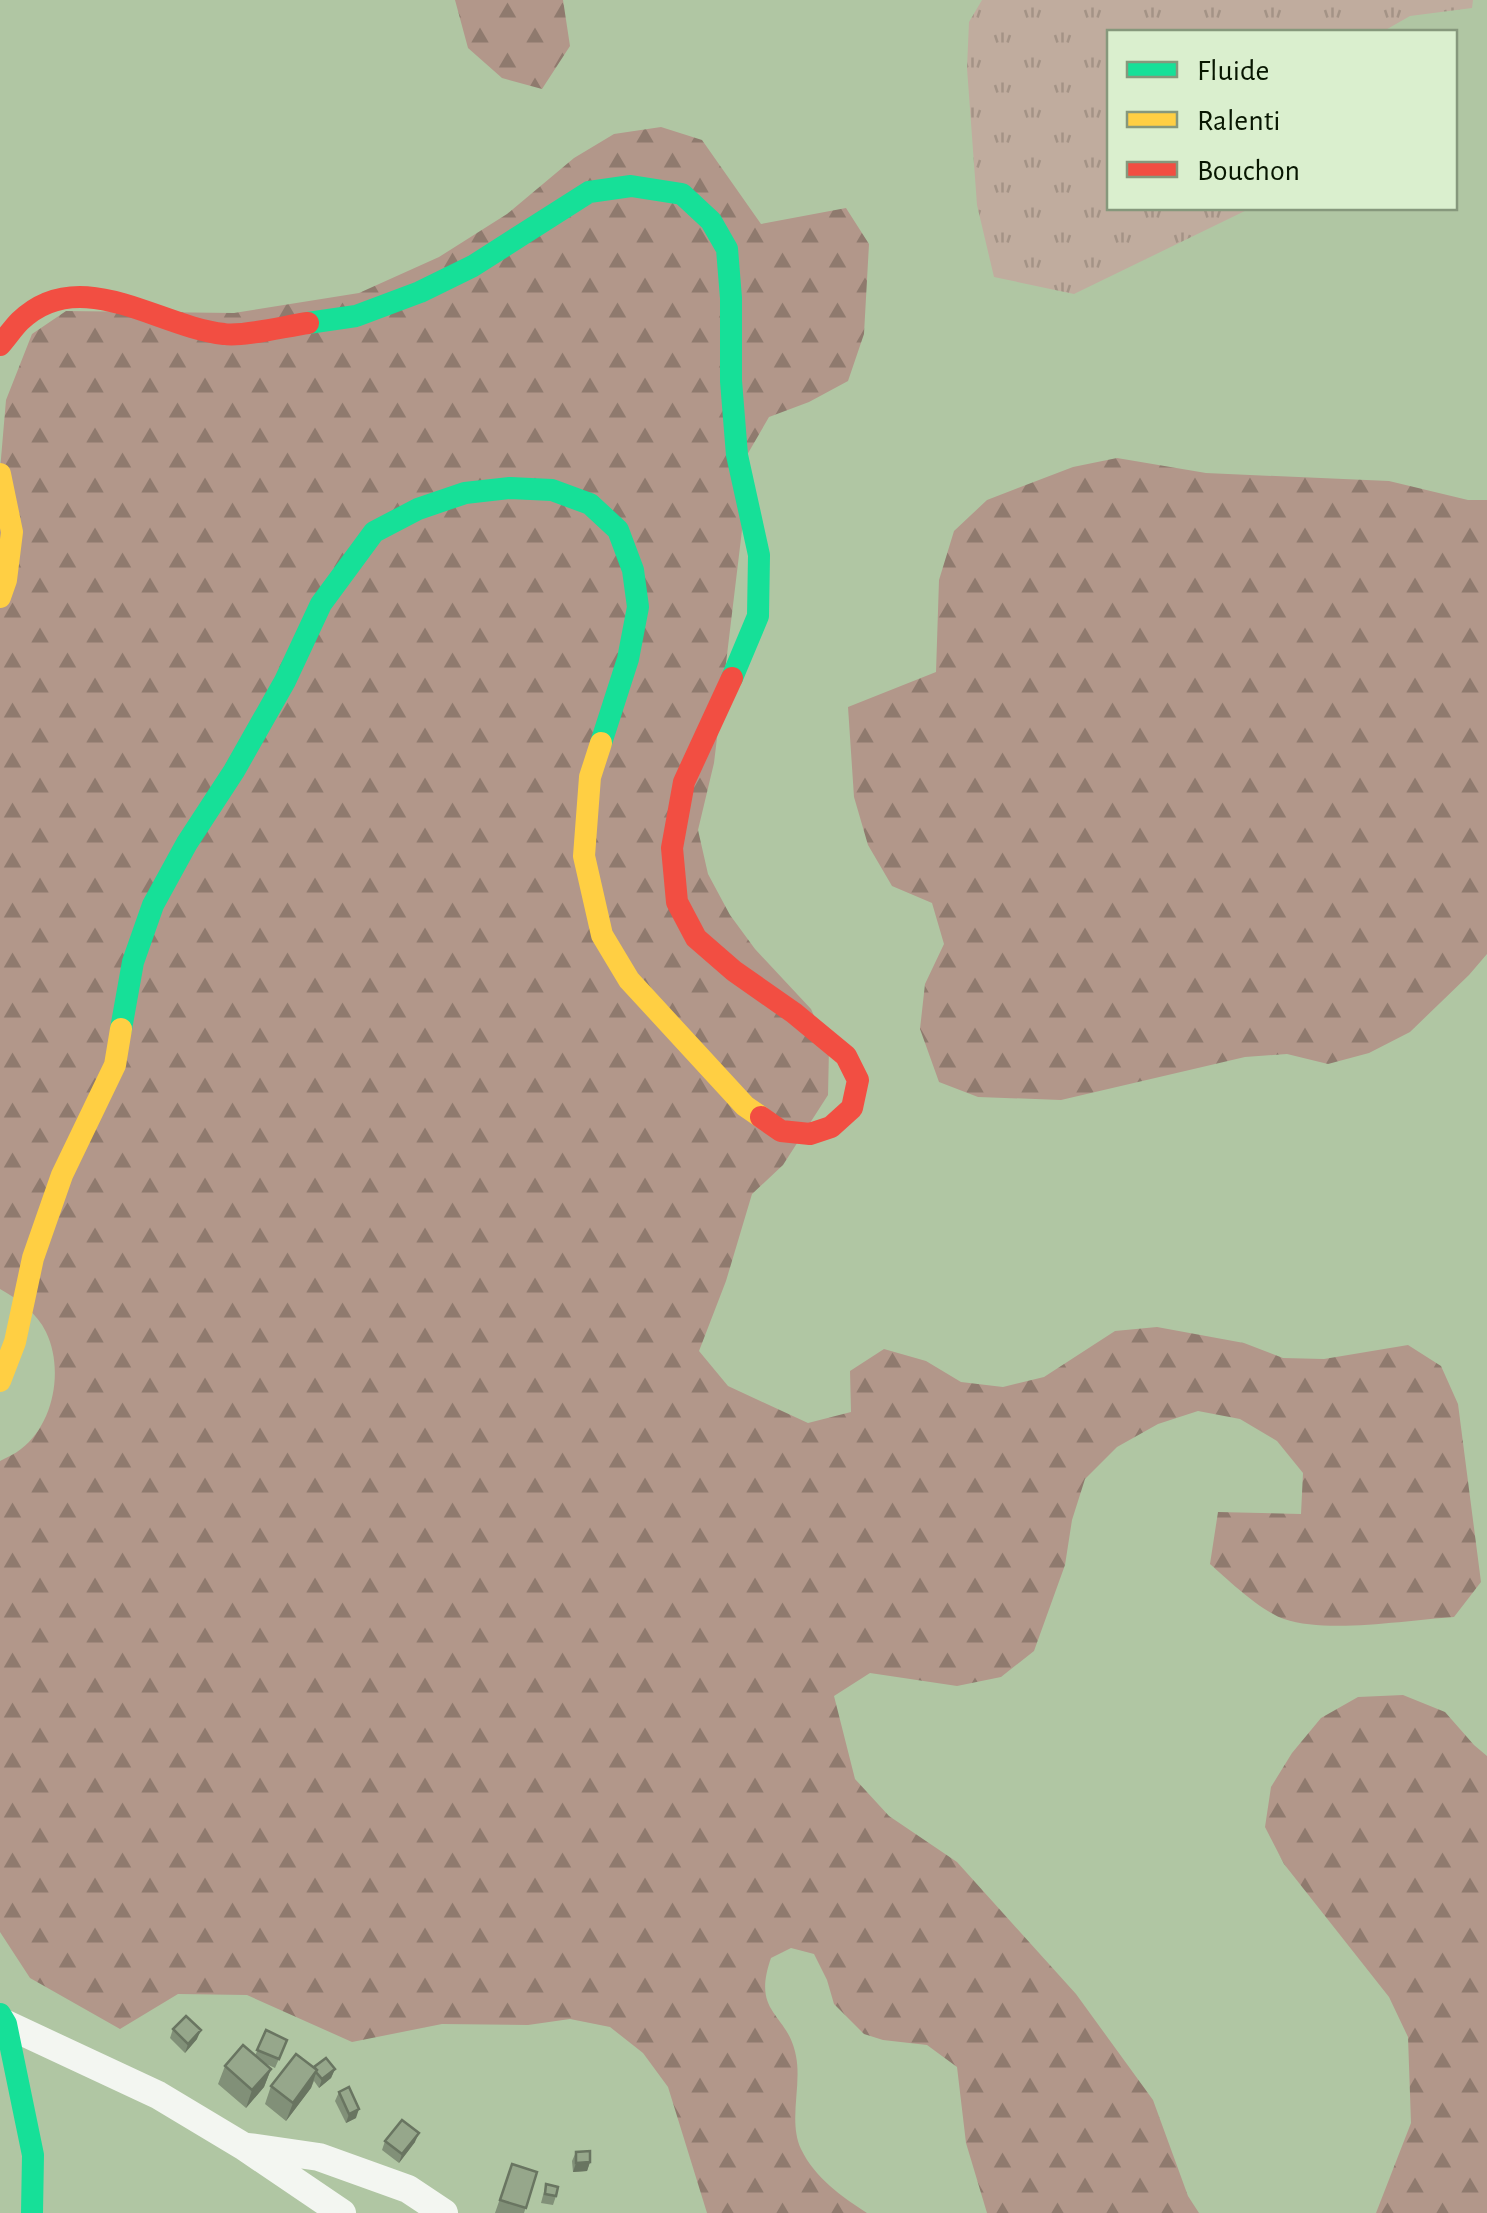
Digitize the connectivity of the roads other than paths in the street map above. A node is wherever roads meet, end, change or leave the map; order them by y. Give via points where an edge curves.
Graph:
1 (0, 345) edge
2 (0, 474) edge
3 (0, 597) edge
4 (0, 1381) edge
5 (3, 2019) edge
6 (243, 2146) junction
7 (32, 2213) edge
8 (342, 2213) edge
9 (444, 2213) edge

1 - 4 highway via 50,302 83,296 226,336 356,316 472,266 589,192 631,186 682,194 711,221 727,249 737,456 759,555 758,616 684,782 672,848 677,902 696,938 846,1056 858,1080 852,1108 831,1127 810,1134 782,1131 745,1106 629,980 602,935 584,856 590,777 638,606 633,570 618,530 590,504 552,490 465,493 374,532 321,604 285,681 153,905 133,962 115,1065 62,1175
2 - 3 highway via 12,532
5 - 6 street via 158,2095
5 - 7 highway via 33,2156
6 - 8 street
6 - 9 street via 318,2157 408,2189

